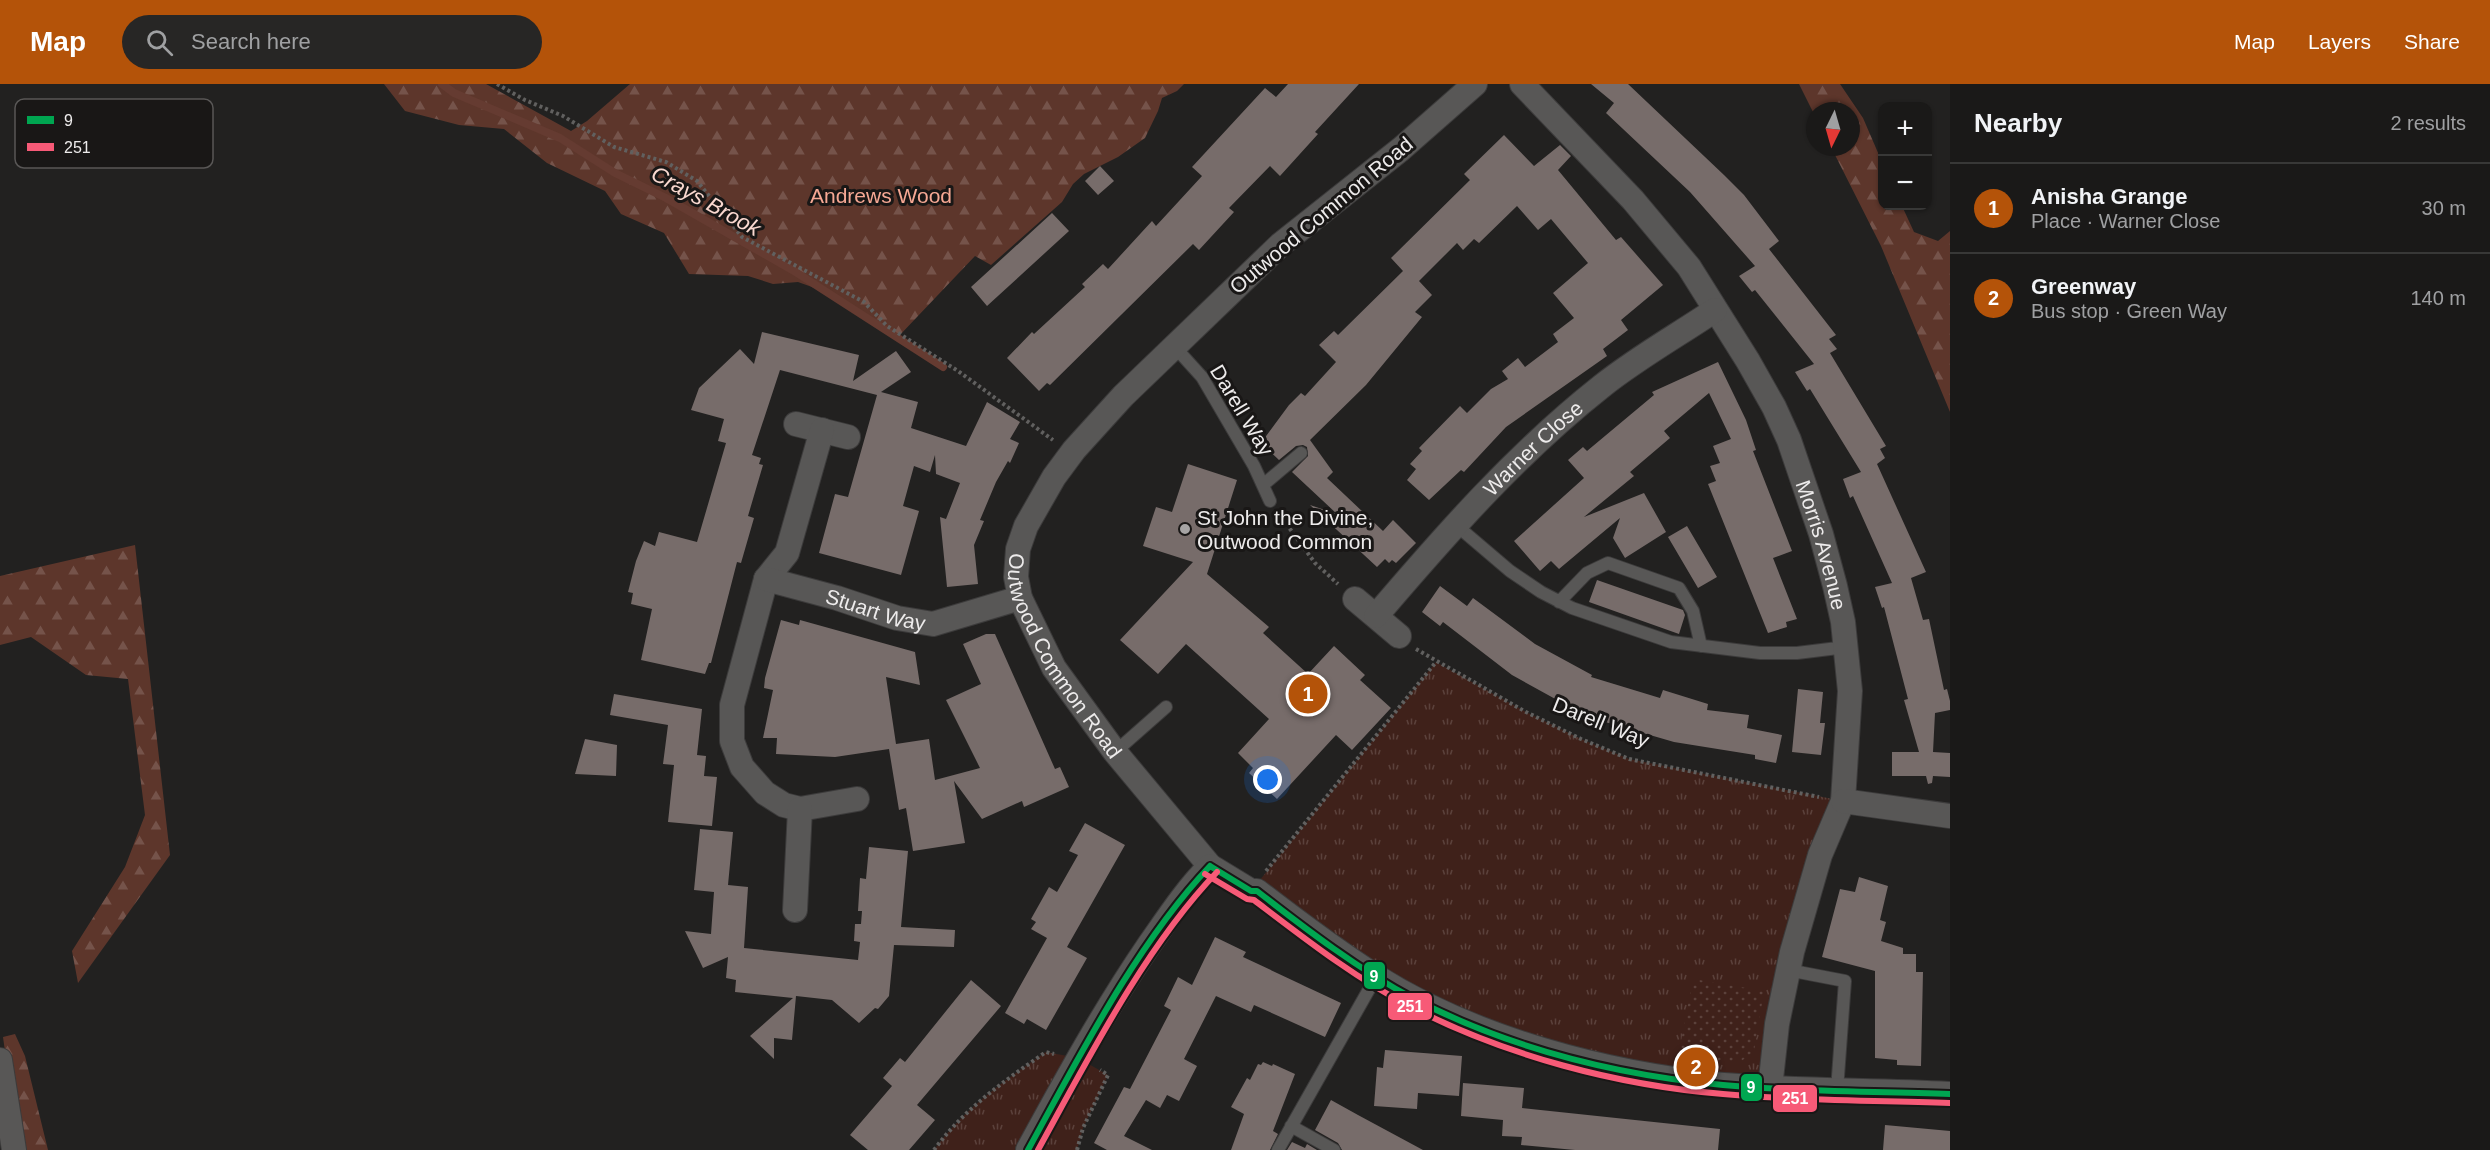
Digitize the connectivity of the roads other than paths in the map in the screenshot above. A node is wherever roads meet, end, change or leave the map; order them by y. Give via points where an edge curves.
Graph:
1 (1475, 84) edge
2 (1522, 84) edge
3 (1715, 310) junction
4 (1173, 345) junction
5 (796, 424) dead end
6 (822, 430) junction
7 (848, 436) dead end
8 (1301, 453) dead end
9 (1263, 485) junction
10 (1270, 501) road end
11 (1456, 525) junction
12 (766, 579) junction
13 (1020, 598) junction
14 (1355, 599) road end
15 (1559, 602) junction
16 (1376, 616) junction
17 (1399, 636) road end
18 (1701, 646) junction
19 (1846, 647) junction
20 (1166, 707) dead end
21 (1115, 752) junction
22 (857, 799) dead end
23 (1843, 801) junction
24 (800, 809) junction
25 (1950, 816) edge
26 (1210, 866) junction
27 (795, 910) dead end
28 (1788, 970) junction
29 (1376, 976) junction
30 (0, 1060) edge
31 (1770, 1088) junction
32 (1837, 1090) junction
33 (1950, 1094) edge
34 (1291, 1126) junction
35 (14, 1150) edge
36 (1028, 1150) edge
37 (1278, 1150) edge
38 (1335, 1150) edge

1 - 4 street, Outwood Common Road via 1401,149 1280,245
2 - 3 street, Morris Avenue via 1634,200 1689,267
3 - 11 street, Warner Close via 1595,392 1554,426
3 - 19 street, Morris Avenue via 1774,407 1789,440 1821,534
4 - 9 lane, Darell Way via 1202,377
4 - 13 street, Outwood Common Road via 1074,450 1054,477 1026,526 1018,549 1016,577
5 - 6 street
6 - 7 street
6 - 12 street via 787,553
8 - 9 lane
9 - 10 lane, Darell Way
11 - 15 lane via 1510,571
11 - 16 street, Warner Close
12 - 13 street, Stuart Way via 897,618 933,624
12 - 24 street via 732,705 732,741 742,768 765,793 784,805
13 - 21 street, Outwood Common Road via 1054,668
14 - 16 street
15 - 18 lane via 1671,642
15 - 18 lane via 1587,573 1608,563 1679,588 1693,610
16 - 17 street
18 - 19 lane via 1760,653
19 - 23 street, Morris Avenue via 1850,691
20 - 21 lane
21 - 26 street, Outwood Common Road
22 - 24 street
23 - 25 street
23 - 28 street, Morris Avenue via 1820,855
24 - 27 street
26 - 29 street, Outwood Common Road via 1257,891
26 - 36 street via 1193,883 1104,1013
28 - 31 street, Morris Avenue
28 - 32 lane via 1845,981
29 - 31 street, Outwood Common Road via 1464,1021 1545,1051 1676,1079
29 - 34 lane
30 - 35 street
31 - 32 street, Outwood Common Road
32 - 33 street, Outwood Common Road
34 - 37 lane
34 - 38 lane

